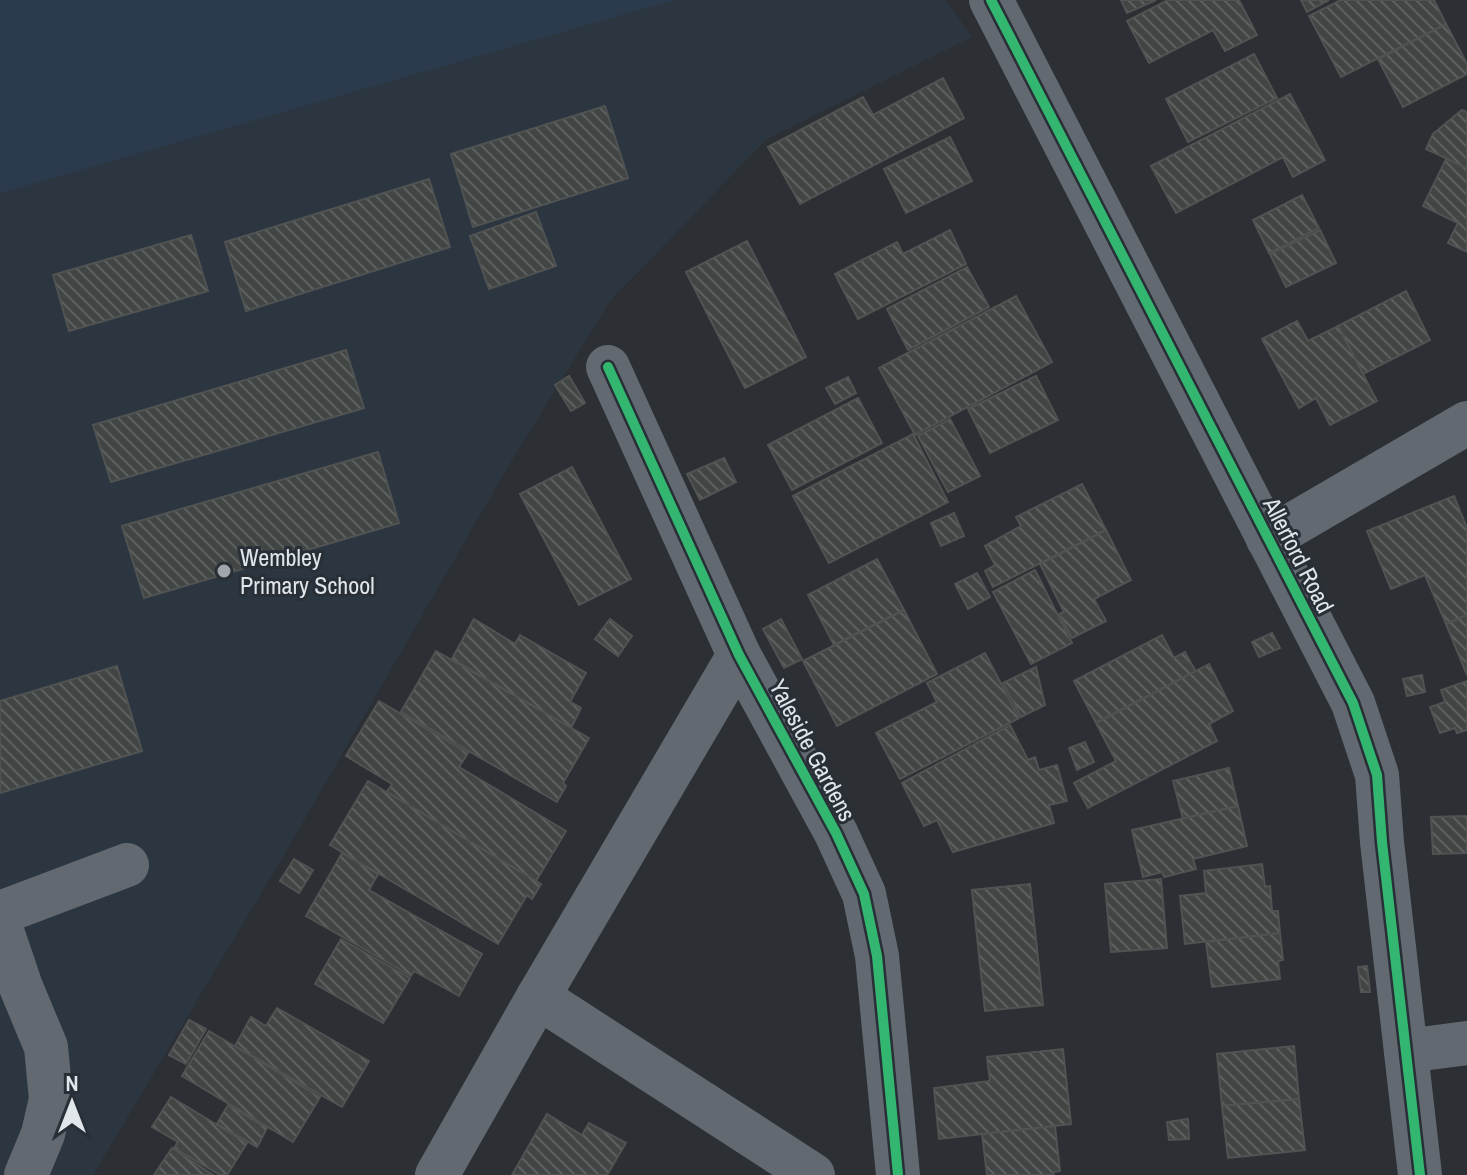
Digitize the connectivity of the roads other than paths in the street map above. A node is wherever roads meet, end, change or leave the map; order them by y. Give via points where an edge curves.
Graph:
1 (991, 0) edge
2 (608, 367) dead end
3 (1467, 423) edge
4 (1268, 539) junction
5 (739, 655) junction
6 (127, 865) dead end
7 (0, 913) edge
8 (0, 925) edge
9 (538, 997) junction
10 (1467, 1043) edge
11 (1406, 1051) junction
12 (26, 1175) edge
13 (437, 1175) edge
14 (813, 1175) edge
15 (898, 1175) edge
16 (1420, 1175) edge

1 - 4 street, Allerford Road
2 - 5 street, Yaleside Gardens
3 - 4 street
4 - 11 street, Allerford Road via 1353,703 1377,775
5 - 9 street
5 - 15 street, Yaleside Gardens via 864,894 877,956
6 - 7 street
8 - 12 street via 46,1047 51,1099
9 - 13 street
9 - 14 street
10 - 11 street
11 - 16 street, Allerford Road

